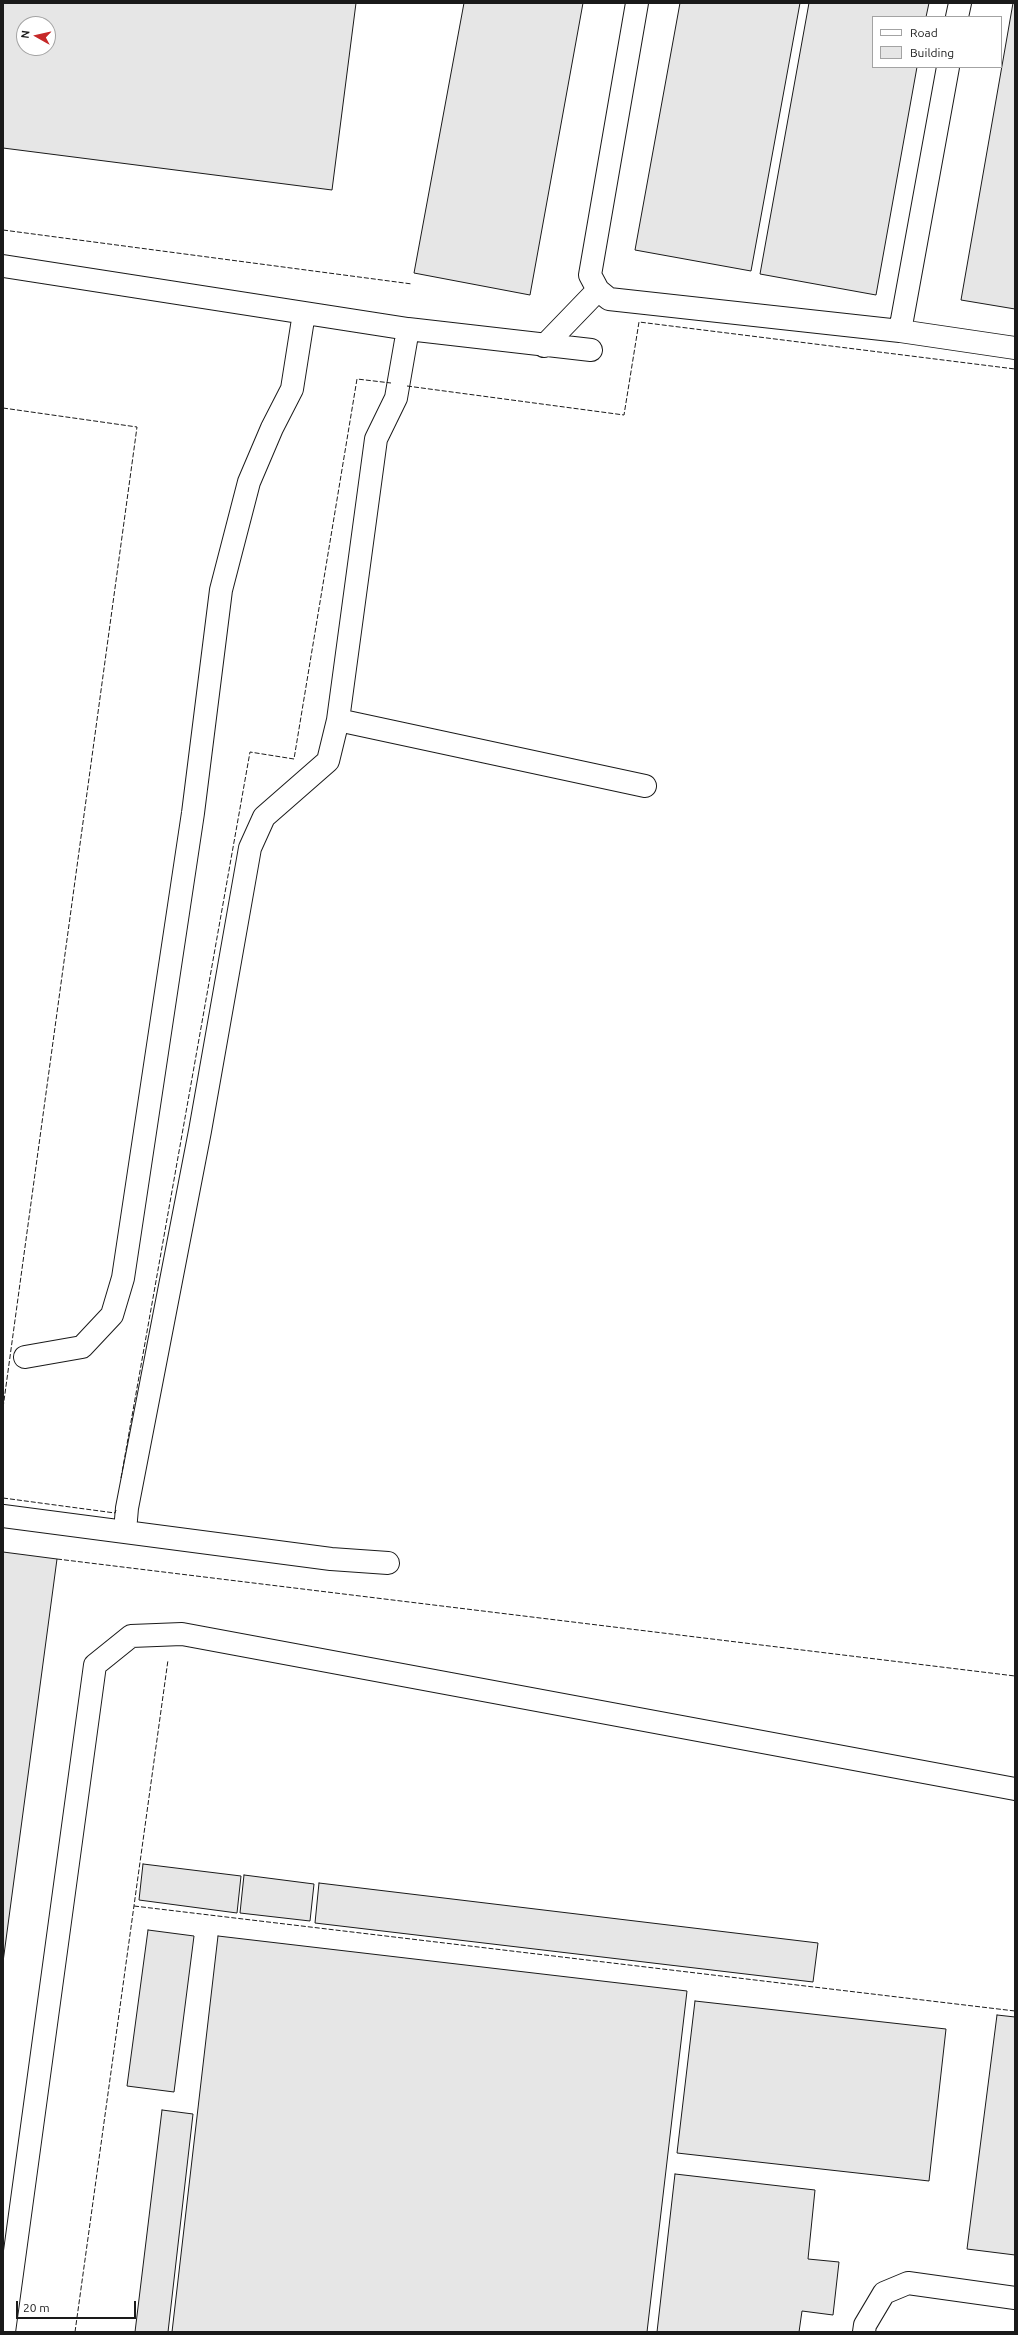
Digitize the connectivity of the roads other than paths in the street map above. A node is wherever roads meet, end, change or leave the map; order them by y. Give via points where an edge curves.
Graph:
1 (637, 3) edge
2 (960, 3) edge
3 (957, 16) edge
4 (948, 68) edge
5 (3, 266) edge
6 (598, 290) junction
7 (304, 313) junction
8 (408, 329) junction
9 (900, 331) junction
10 (544, 346) junction
11 (1015, 348) edge
12 (591, 350) dead end
13 (338, 720) junction
14 (645, 786) dead end
15 (25, 1357) dead end
16 (3, 1516) edge
17 (125, 1531) junction
18 (388, 1563) dead end
19 (1015, 1789) edge
20 (1015, 2298) edge
21 (4, 2332) edge
22 (864, 2332) edge

1 - 6 street via 590,275
2 - 3 street
4 - 9 street
5 - 7 street
6 - 9 street via 609,299
6 - 10 street
7 - 8 street
7 - 15 street via 292,389 249,482 221,590 193,813 123,1278 112,1315 82,1348
8 - 10 street
8 - 13 street via 396,398 376,439 370,471
9 - 11 street
10 - 12 street
13 - 14 street
13 - 17 street via 328,761 264,817 250,848 200,1130 127,1508
16 - 17 street
17 - 18 street via 331,1559
19 - 21 street via 182,1634 131,1636 95,1665
20 - 22 street via 908,2283 884,2293 865,2325

